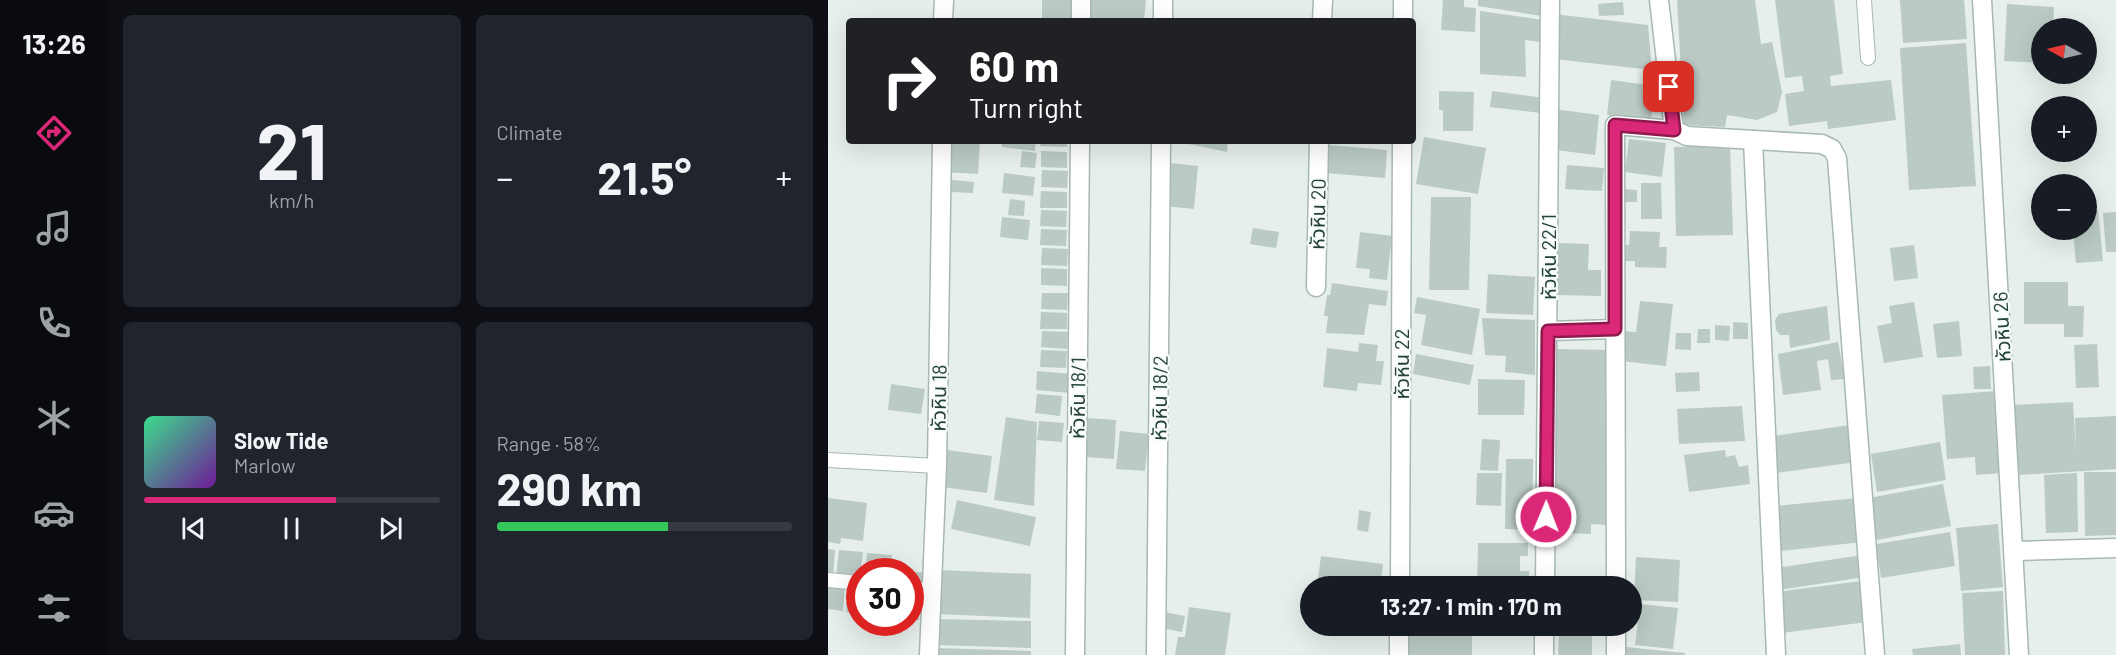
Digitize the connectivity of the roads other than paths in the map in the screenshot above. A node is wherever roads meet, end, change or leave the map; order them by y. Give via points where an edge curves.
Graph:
1 (944, 0) edge
2 (1082, 0) edge
3 (1163, 0) edge
4 (1323, 0) edge
5 (1403, 0) edge
6 (1550, 0) edge
7 (1659, 0) edge
8 (1864, 0) edge
9 (1982, 0) edge
10 (943, 18) edge
11 (1081, 18) edge
12 (1163, 18) edge
13 (1322, 18) edge
14 (1403, 18) edge
15 (1868, 58) dead end
16 (1674, 130) junction
17 (1753, 140) junction
18 (942, 144) edge
19 (1080, 144) edge
20 (1161, 144) edge
21 (1319, 144) edge
22 (1402, 144) edge
23 (1316, 287) dead end
24 (1615, 329) junction
25 (1548, 331) junction
26 (828, 460) edge
27 (937, 466) junction
28 (2116, 548) edge
29 (2014, 551) junction
30 (1400, 576) edge
31 (1545, 576) edge
32 (1616, 576) edge
33 (828, 580) edge
34 (846, 582) edge
35 (924, 590) edge
36 (933, 591) junction
37 (1399, 636) edge
38 (1544, 636) edge
39 (1616, 636) edge
40 (929, 655) edge
41 (1076, 655) edge
42 (1156, 655) edge
43 (1399, 655) edge
44 (1544, 655) edge
45 (1616, 655) edge
46 (1776, 655) edge
47 (1875, 655) edge
48 (2019, 655) edge

1 - 10 street
2 - 11 street
3 - 12 street
4 - 13 street
5 - 14 street
6 - 25 street, หัวหิน 22/1
7 - 16 street
8 - 15 lane
9 - 29 street, หัวหิน 26
16 - 17 street via 1687,136
16 - 24 street via 1615,125
17 - 46 street
17 - 47 street via 1822,144 1832,149 1837,158
18 - 27 street, หัวหิน 18
19 - 41 street, หัวหิน 18/1
20 - 42 street, หัวหิน 18/2
21 - 23 street, หัวหิน 20
22 - 30 street, หัวหิน 22
24 - 25 street
24 - 32 street
25 - 31 street, หัวหิน 22/1
26 - 27 lane
27 - 36 street, หัวหิน 18
28 - 29 street
29 - 48 street, หัวหิน 26
33 - 34 lane
35 - 36 lane
36 - 40 street, หัวหิน 18
37 - 43 street
38 - 44 street
39 - 45 street

